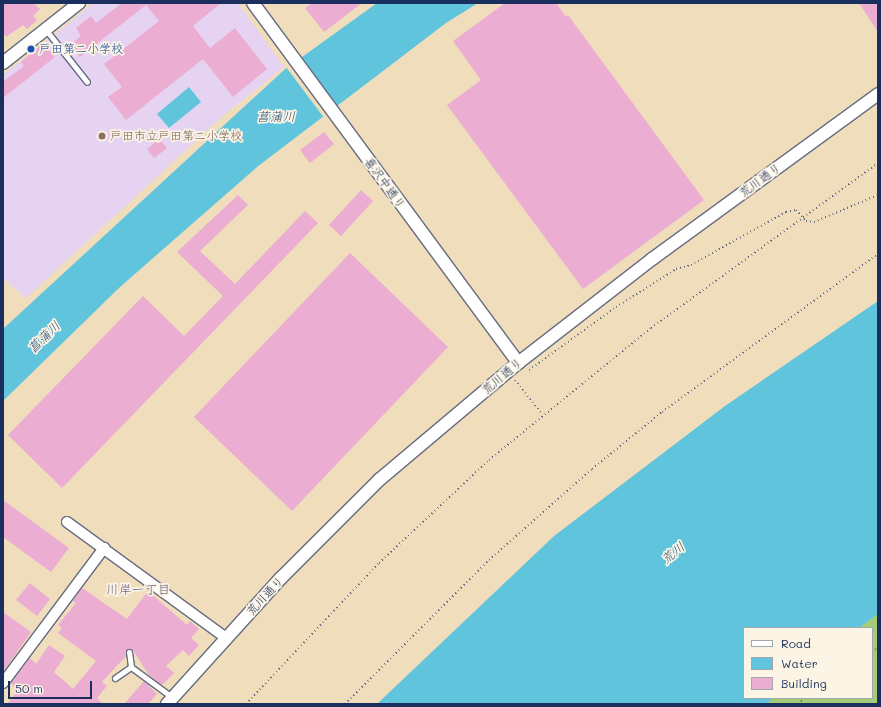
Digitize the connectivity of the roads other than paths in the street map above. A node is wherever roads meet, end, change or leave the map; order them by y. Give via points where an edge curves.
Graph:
1 (79, 3) edge
2 (253, 3) edge
3 (46, 29) junction
4 (3, 63) edge
5 (87, 82) dead end
6 (878, 94) edge
7 (518, 363) junction
8 (67, 522) dead end
9 (104, 548) junction
10 (226, 638) junction
11 (130, 652) dead end
12 (131, 667) junction
13 (115, 678) dead end
14 (3, 683) edge
15 (170, 701) edge

1 - 3 street
2 - 7 street, 喜沢中通り
3 - 4 street
3 - 5 lane
6 - 7 street, 荒川通り via 652,258
7 - 10 street, 荒川通り via 368,491
8 - 9 street
9 - 10 street
9 - 14 street
10 - 15 street, 荒川通り
11 - 12 lane
12 - 13 lane
12 - 15 lane

